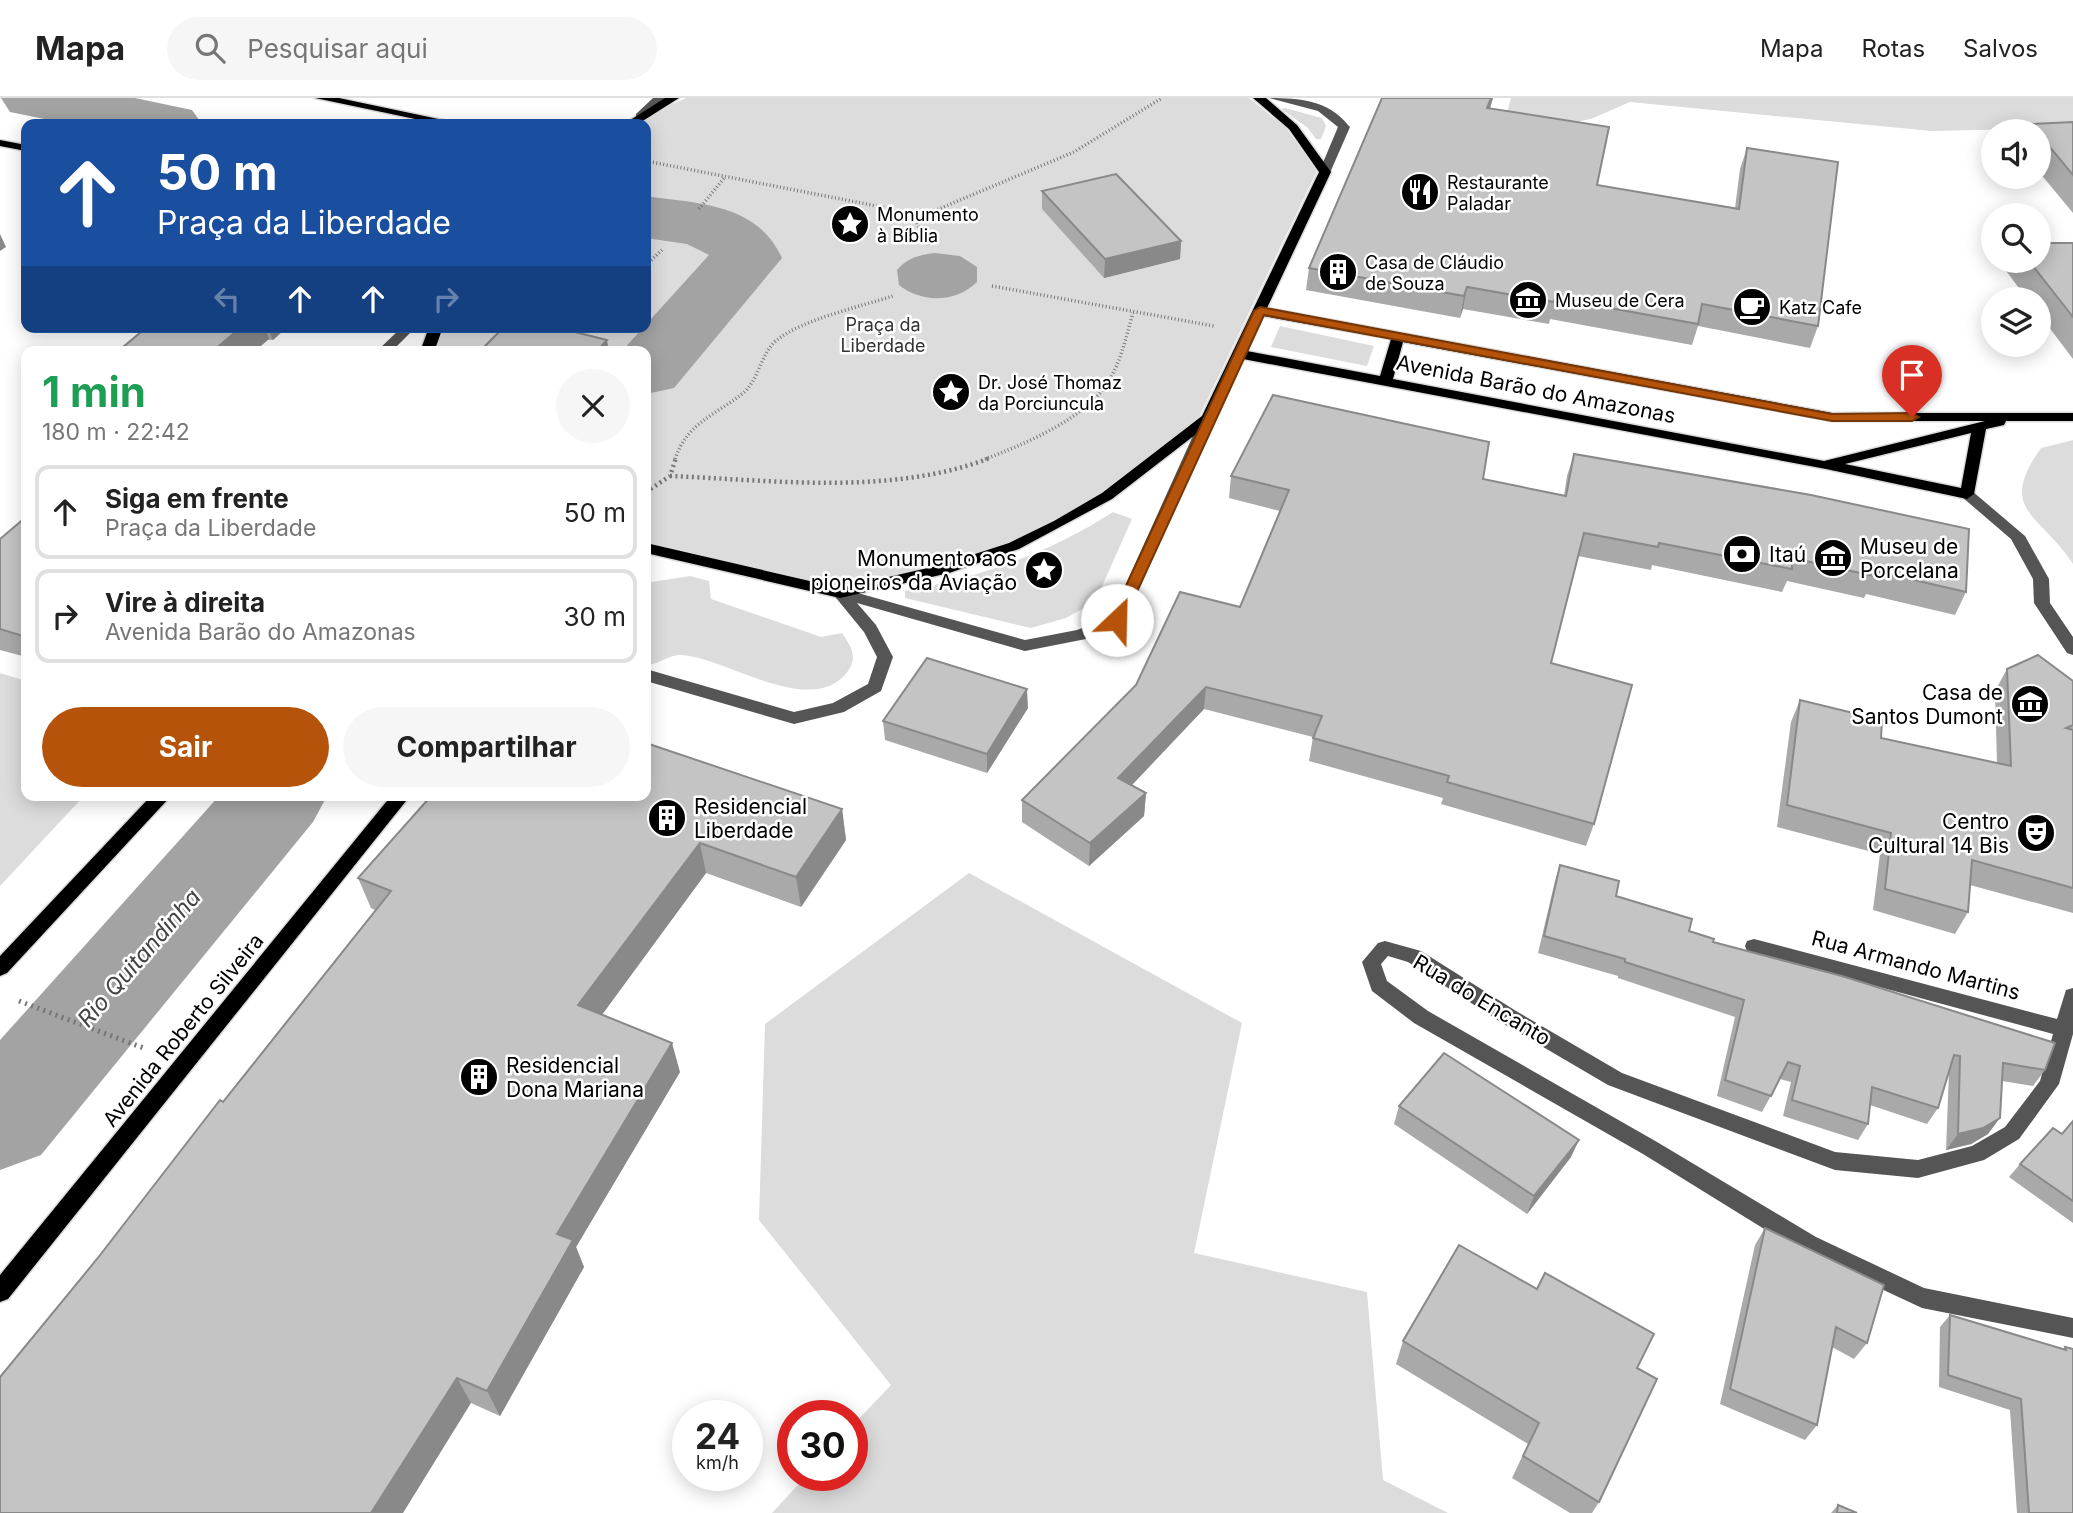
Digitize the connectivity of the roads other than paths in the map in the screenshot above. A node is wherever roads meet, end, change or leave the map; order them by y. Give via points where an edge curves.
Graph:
1 (321, 98) edge
2 (660, 98) edge
3 (673, 98) edge
4 (1259, 98) edge
5 (1276, 98) edge
6 (640, 116) junction
7 (430, 119) edge
8 (636, 119) edge
9 (0, 142) edge
10 (21, 147) edge
11 (1325, 172) junction
12 (1260, 311) junction
13 (404, 333) edge
14 (1398, 337) junction
15 (389, 346) edge
16 (1240, 354) junction
17 (1385, 382) junction
18 (2019, 416) junction
19 (2073, 417) edge
20 (1208, 418) junction
21 (1979, 428) junction
22 (1824, 465) junction
23 (1967, 494) junction
24 (651, 549) edge
25 (668, 554) junction
26 (651, 559) edge
27 (840, 593) junction
28 (2073, 649) edge
29 (651, 676) edge
30 (157, 801) edge
31 (397, 801) edge
32 (1754, 946) dead end
33 (0, 968) edge
34 (2073, 996) edge
35 (2066, 1029) junction
36 (0, 1292) edge
37 (2073, 1328) edge

1 - 7 main road
2 - 6 street
3 - 6 main road
4 - 11 main road via 1293,127
5 - 11 street via 1319,107 1344,127
6 - 8 main road
9 - 10 main road
11 - 12 main road
12 - 14 main road, Avenida Barão do Amazonas
12 - 16 main road
13 - 15 street
14 - 17 main road
14 - 18 main road, Avenida Barão do Amazonas via 1832,417
16 - 17 main road, Avenida Barão do Amazonas
16 - 20 main road
17 - 22 main road, Avenida Barão do Amazonas
18 - 19 main road
18 - 21 main road, Avenida Barão do Amazonas
20 - 27 main road via 1107,496 1014,546 944,569
20 - 27 street via 1117,620 1080,635 1025,646
21 - 22 main road, Avenida Barão do Amazonas
21 - 23 main road
22 - 23 main road, Avenida Barão do Amazonas
23 - 28 street via 2017,536 2041,579 2042,603
24 - 25 main road
25 - 26 main road
25 - 27 main road
27 - 29 street via 870,629 885,657 875,687 838,708 794,718
30 - 33 main road
31 - 36 main road, Avenida Roberto Silveira
32 - 35 street, Rua Armando Martins
34 - 35 street, Rua do Encanto
35 - 37 street, Rua do Encanto via 2049,1084 2012,1133 1977,1154 1918,1169 1835,1161 1615,1079 1414,956 1385,948 1371,962 1379,986 1421,1017 1808,1244 1922,1297

